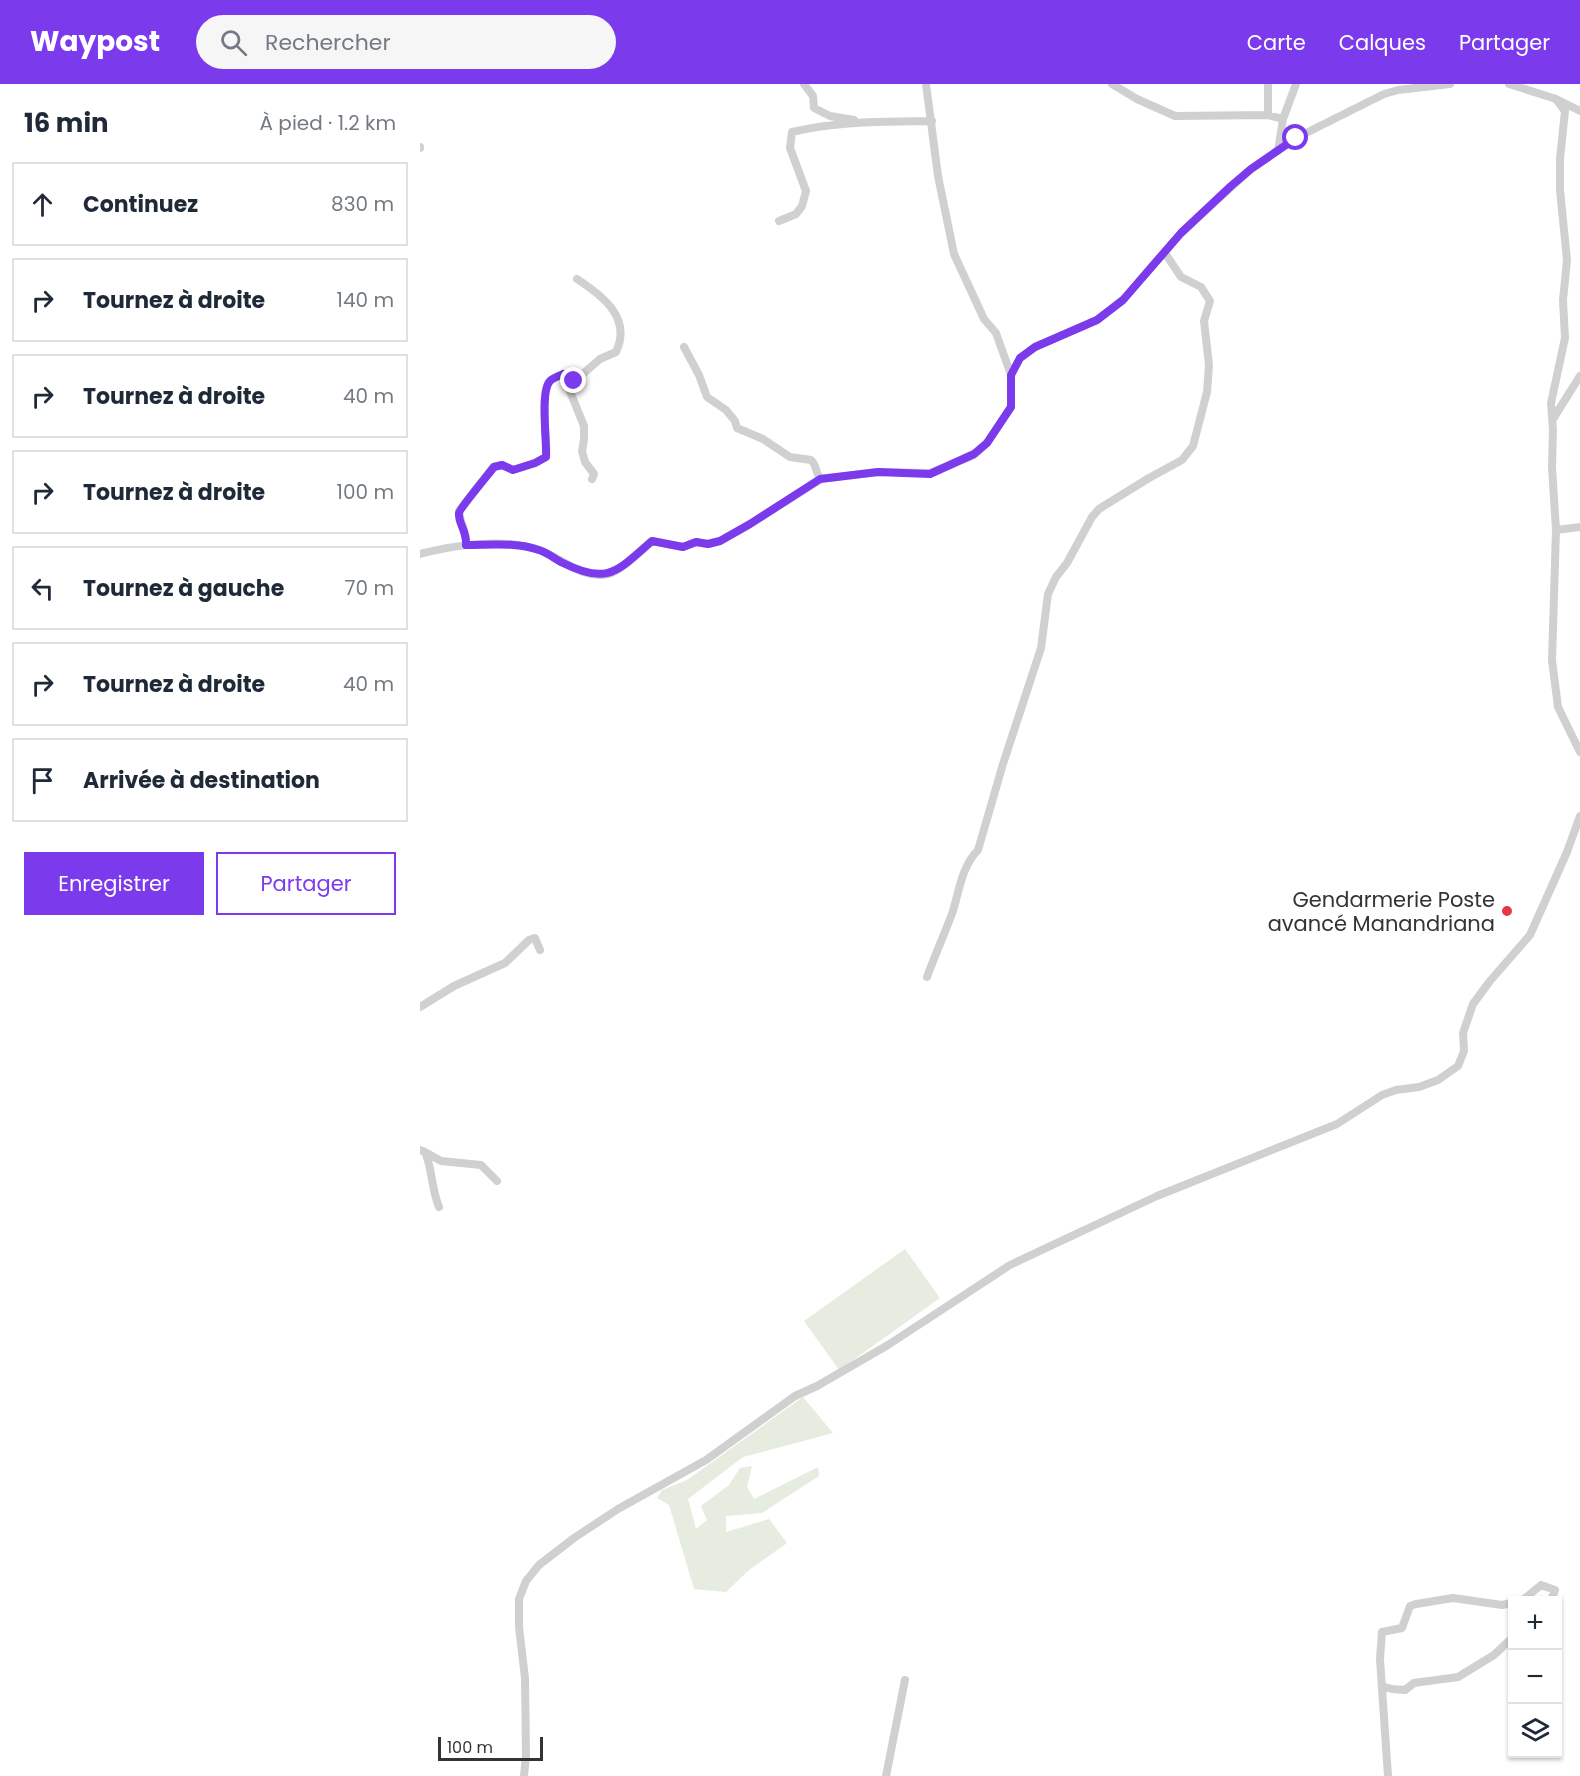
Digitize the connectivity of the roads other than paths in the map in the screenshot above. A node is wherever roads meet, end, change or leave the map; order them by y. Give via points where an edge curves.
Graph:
1 (804, 84) edge
2 (926, 84) edge
3 (1112, 84) edge
4 (1268, 84) edge
5 (1296, 84) edge
6 (1389, 84) edge
7 (1450, 84) edge
8 (1509, 84) edge
9 (1384, 94) junction
10 (1556, 99) junction
11 (1580, 111) edge
12 (1268, 115) junction
13 (1283, 119) junction
14 (932, 121) junction
15 (860, 123) junction
16 (1278, 151) junction
17 (779, 221) dead end
18 (1165, 253) junction
19 (577, 279) dead end
20 (684, 347) dead end
21 (1011, 375) junction
22 (1580, 376) edge
23 (569, 386) junction
24 (1552, 419) junction
25 (592, 479) dead end
26 (820, 479) junction
27 (1580, 527) edge
28 (1556, 530) junction
29 (466, 545) junction
30 (420, 554) edge
31 (1580, 752) edge
32 (1580, 816) edge
33 (540, 950) dead end
34 (927, 977) dead end
35 (420, 1007) edge
36 (423, 1151) edge
37 (497, 1181) dead end
38 (439, 1206) dead end
39 (1528, 1596) edge
40 (1553, 1596) edge
41 (1508, 1604) edge
42 (1508, 1642) edge
43 (905, 1680) dead end
44 (1382, 1686) junction
45 (524, 1776) edge
46 (886, 1776) edge
47 (1388, 1776) edge

1 - 15 street via 813,96 814,108
2 - 14 street
3 - 12 street via 1175,116
4 - 12 street
5 - 13 street
6 - 9 street
7 - 9 street
8 - 10 street
9 - 16 street
10 - 11 street
10 - 24 street via 1565,111 1560,190 1567,260 1564,338 1551,403
12 - 13 street
13 - 16 street
14 - 15 street
14 - 21 street via 938,176 954,254 984,319 996,333
15 - 17 street via 792,132 790,148 806,191 796,214
16 - 18 street via 1231,186
18 - 21 street via 1123,300 1097,320 1035,347 1020,358
18 - 34 street via 1180,277 1201,287 1210,301 1204,321 1209,365 1207,392 1196,440 1182,460 1112,500 1092,517 1051,585 1041,648 978,850 971,857
19 - 23 street via 618,315 621,338 616,352 600,359
20 - 26 street via 707,397 726,410 737,429 763,439 790,457 811,460
21 - 26 street via 1011,407 987,443 974,454 930,474 878,472
22 - 24 street
23 - 25 street via 584,426 582,451 594,474
23 - 29 street via 563,374 546,388 546,457 513,470 502,465 494,467 461,508
24 - 28 street
26 - 29 street via 720,541 683,547 652,541 608,574 592,574 541,550 516,544
27 - 28 street
28 - 31 street via 1551,660 1558,707
29 - 30 street
32 - 45 street via 1530,935 1473,1004 1458,1066 1438,1080 1382,1095 1337,1124 1157,1196 1010,1265 888,1345 795,1396 706,1460 618,1509 539,1564 519,1599 525,1678
33 - 35 street via 535,938 529,940 505,963 454,986
36 - 37 street via 441,1161 481,1165
36 - 38 street via 431,1167
39 - 40 street via 1542,1585 1555,1590
41 - 44 street via 1453,1598 1410,1605 1402,1628 1382,1632
42 - 44 street via 1488,1660 1458,1677 1414,1683 1405,1690
43 - 46 street
44 - 47 street

